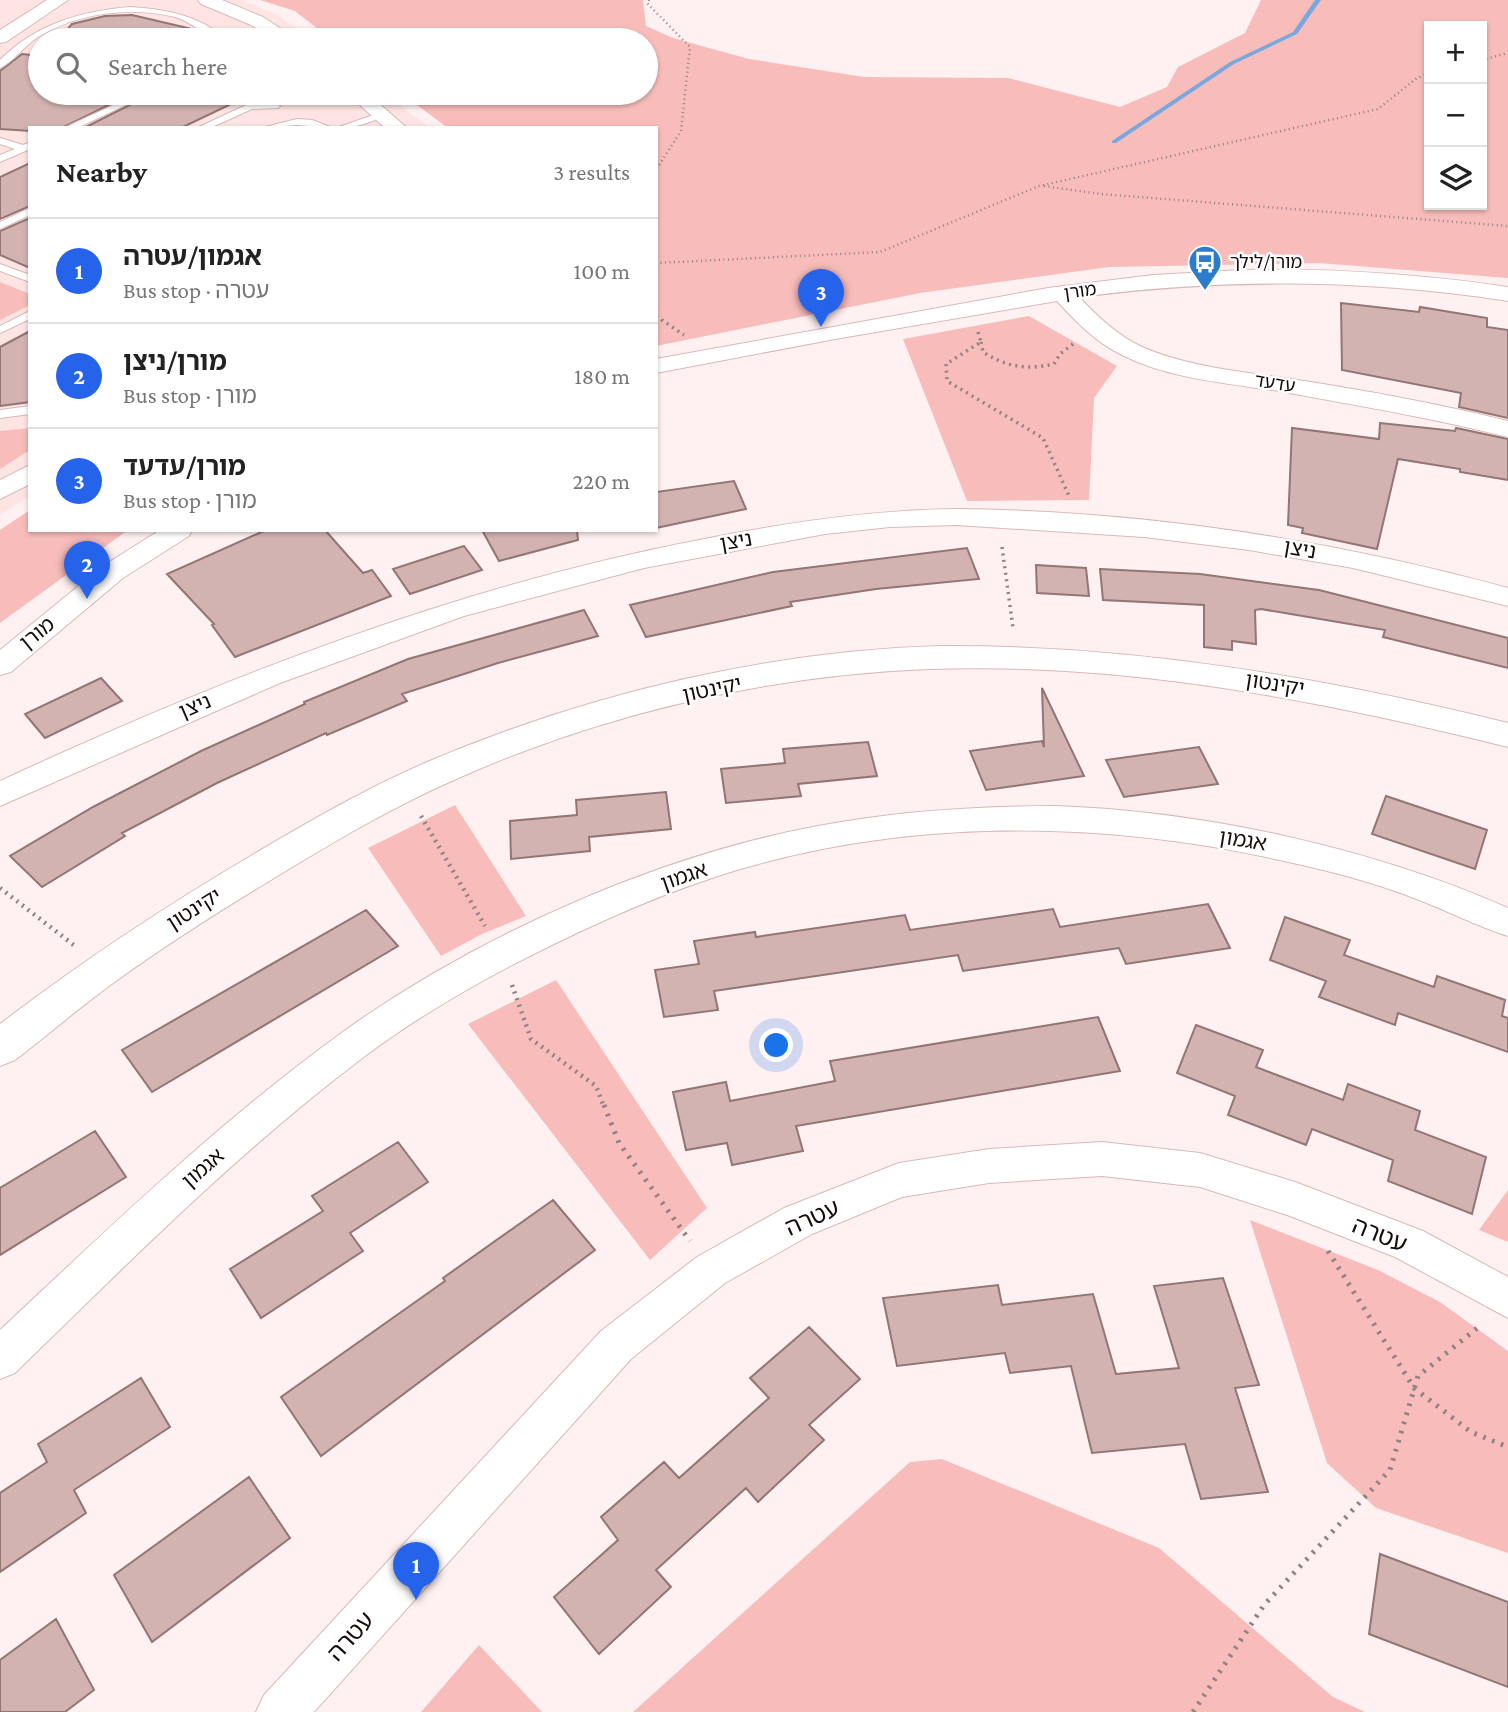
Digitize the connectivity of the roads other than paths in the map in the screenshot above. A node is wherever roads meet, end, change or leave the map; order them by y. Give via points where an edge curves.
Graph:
1 (59, 0) edge
2 (207, 0) edge
3 (53, 28) edge
4 (202, 28) edge
5 (269, 28) edge
6 (0, 38) edge
7 (28, 41) edge
8 (0, 65) edge
9 (120, 105) edge
10 (371, 105) edge
11 (275, 106) joint
12 (390, 121) edge
13 (279, 124) junction
14 (73, 126) edge
15 (206, 126) edge
16 (272, 126) edge
17 (321, 126) edge
18 (355, 126) edge
19 (0, 141) edge
20 (27, 147) edge
21 (0, 159) edge
22 (28, 212) edge
23 (0, 226) edge
24 (0, 267) edge
25 (28, 278) edge
26 (1063, 293) junction
27 (1508, 294) edge
28 (28, 315) edge
29 (0, 330) edge
30 (658, 366) edge
31 (28, 410) edge
32 (0, 414) edge
33 (1508, 429) edge
34 (28, 474) edge
35 (0, 491) edge
36 (176, 532) edge
37 (1508, 597) edge
38 (0, 665) edge
39 (1508, 735) edge
40 (0, 794) edge
41 (1508, 923) edge
42 (0, 1048) edge
43 (1505, 1296) edge
44 (0, 1359) edge
45 (281, 1712) edge

1 - 6 street
2 - 5 street
3 - 4 lane via 112,9 179,15
7 - 8 lane
9 - 14 lane
10 - 12 street
11 - 13 lane
11 - 15 lane via 251,106
12 - 18 lane
13 - 16 lane
13 - 17 lane
19 - 20 lane
20 - 21 lane
22 - 23 lane
24 - 25 lane
26 - 27 street, מורן via 1154,282 1323,276
26 - 30 street, מורן via 796,337
26 - 33 street, עדעד via 1099,330 1133,351 1165,362
28 - 29 lane
31 - 32 lane
34 - 35 street
36 - 38 street, מורן via 113,572
37 - 40 street, ניצן via 1436,577 1293,548 1144,528 998,518 910,518 817,527 591,569 471,603 331,651 199,704
39 - 42 street, יקינטון via 1402,708 1195,671 1101,663 910,659 717,687 532,736 445,769 363,808 103,968
41 - 44 street, אגמון via 1384,875 1289,848 1082,819 867,830 751,853 636,892 531,938 413,1003 297,1087 164,1202
43 - 45 street, עטרה via 1409,1244 1200,1170 1102,1159 989,1167 900,1180 798,1221 711,1270 616,1345

